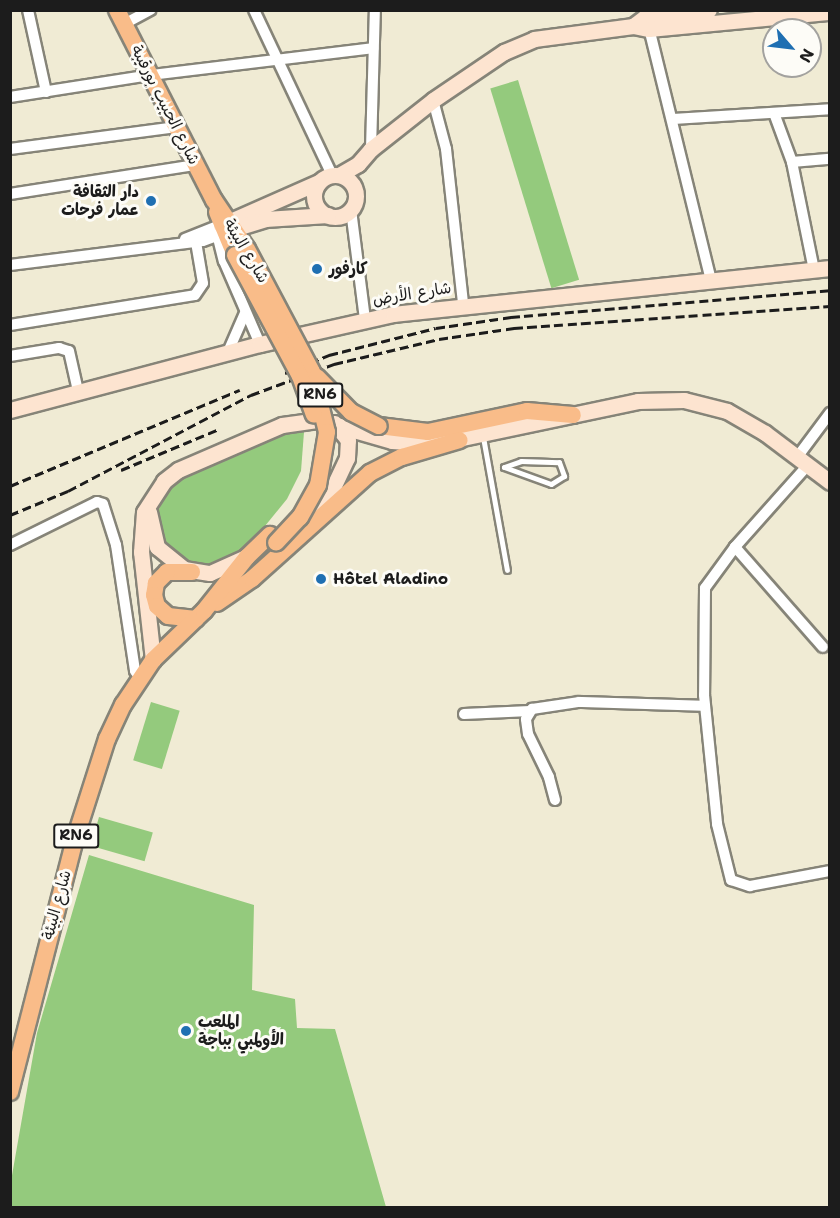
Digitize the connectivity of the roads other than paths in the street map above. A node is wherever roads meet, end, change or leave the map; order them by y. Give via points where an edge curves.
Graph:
1 (28, 10) edge
2 (150, 10) edge
3 (255, 10) edge
4 (375, 10) edge
5 (709, 10) edge
6 (830, 12) edge
7 (121, 17) edge
8 (642, 20) edge
9 (373, 48) junction
10 (279, 58) junction
11 (151, 75) junction
12 (46, 92) junction
13 (10, 97) edge
14 (433, 100) junction
15 (830, 109) edge
16 (774, 113) junction
17 (673, 119) junction
18 (177, 127) junction
19 (10, 149) edge
20 (371, 149) junction
21 (830, 159) edge
22 (792, 162) junction
23 (358, 164) junction
24 (195, 165) junction
25 (330, 177) junction
26 (355, 190) junction
27 (10, 194) edge
28 (214, 200) joint
29 (351, 210) junction
30 (328, 216) junction
31 (224, 228) junction
32 (179, 241) junction
33 (196, 242) junction
34 (241, 252) junction
35 (10, 266) edge
36 (830, 268) edge
37 (814, 270) junction
38 (711, 280) junction
39 (463, 304) junction
40 (245, 313) junction
41 (365, 319) junction
42 (10, 325) edge
43 (260, 344) junction
44 (228, 352) junction
45 (10, 356) edge
46 (309, 365) junction
47 (78, 392) junction
48 (10, 410) edge
49 (830, 412) edge
50 (573, 415) junction
51 (334, 423) junction
52 (483, 435) junction
53 (460, 440) junction
54 (803, 461) junction
55 (504, 467) junction
56 (489, 468) junction
57 (830, 482) edge
58 (154, 495) junction
59 (279, 541) junction
60 (10, 545) edge
61 (735, 547) junction
62 (247, 557) junction
63 (507, 570) dead end
64 (192, 572) junction
65 (125, 589) junction
66 (150, 594) junction
67 (204, 612) junction
68 (823, 647) dead end
69 (153, 660) junction
70 (140, 678) junction
71 (705, 706) junction
72 (530, 711) junction
73 (464, 714) dead end
74 (555, 800) dead end
75 (830, 871) edge
76 (10, 1092) edge

1 - 12 street
2 - 7 street
3 - 10 street
4 - 9 street
5 - 8 main road
6 - 8 main road
7 - 11 main road, شارع الحبيب بورقيبة / RN6
8 - 14 main road via 534,39 504,52
8 - 17 street
9 - 10 street
9 - 20 street
10 - 11 street
10 - 25 street
11 - 12 street
11 - 18 main road, شارع الحبيب بورقيبة / RN6
12 - 13 street
14 - 20 main road
14 - 39 street via 446,149
15 - 16 street
16 - 17 street
16 - 22 street
17 - 38 street
18 - 19 street
18 - 24 main road, شارع الحبيب بورقيبة / RN6
20 - 23 main road
21 - 22 street
22 - 37 street
23 - 25 main road
23 - 26 main road
24 - 27 street
24 - 28 main road, شارع الحبيب بورقيبة / RN6
25 - 26 main road via 349,180
25 - 30 main road via 314,197
25 - 31 main road
26 - 29 main road
28 - 31 main road, شارع البيئة / RN6
29 - 30 main road
29 - 41 street
30 - 31 main road via 265,219
31 - 32 street
31 - 33 street
31 - 34 main road, شارع البيئة / RN6
31 - 40 street
32 - 33 street
32 - 35 street
33 - 42 street via 203,283 195,295
34 - 46 main road, شارع البيئة / RN6, bridge
34 - 59 main road, شارع البيئة / RN6, bridge via 300,376 316,432 312,468
36 - 37 main road, شارع الأرض
37 - 38 main road, شارع الأرض
38 - 39 main road, شارع الأرض
39 - 41 main road, شارع الأرض
40 - 43 street
40 - 44 street
41 - 43 main road, شارع الأرض
43 - 44 main road, شارع الأرض
44 - 47 main road, شارع الأرض
45 - 47 street via 65,349 73,362
46 - 50 main road, bridge via 351,412 379,426 428,432 527,411
46 - 59 main road, شارع البيئة / RN6, bridge via 327,432 323,470 300,517
47 - 48 main road, شارع الأرض
49 - 54 street
50 - 52 main road
50 - 54 main road via 661,399 707,403 727,411
51 - 53 main road via 410,444
51 - 58 main road via 298,421 262,431 178,470
51 - 59 main road via 348,440 347,458 329,496
52 - 53 main road
52 - 56 lane
53 - 59 main road via 402,457 370,473
54 - 57 main road
54 - 61 street
55 - 55 lane via 551,484 564,476 563,466 554,461 517,461
55 - 56 lane
56 - 63 lane
58 - 64 main road via 149,522 157,547 176,566
58 - 66 main road via 140,532
59 - 62 main road, شارع البيئة / RN6
59 - 67 main road, شارع البيئة / RN6
60 - 65 street via 100,502 114,537
61 - 68 street
61 - 71 street via 704,594
62 - 64 main road via 218,571
62 - 67 main road, شارع البيئة / RN6
64 - 66 main road via 168,572
65 - 66 street
65 - 70 street via 135,671
66 - 67 main road via 168,616
66 - 69 main road
67 - 69 main road, شارع البيئة / RN6
69 - 70 main road, شارع البيئة / RN6
70 - 76 main road, شارع البيئة / RN6 via 107,739 96,770 25,1023
71 - 72 street via 579,702
71 - 75 street via 717,824 731,880 750,886
72 - 73 street
72 - 74 street via 525,719 528,734 549,777

